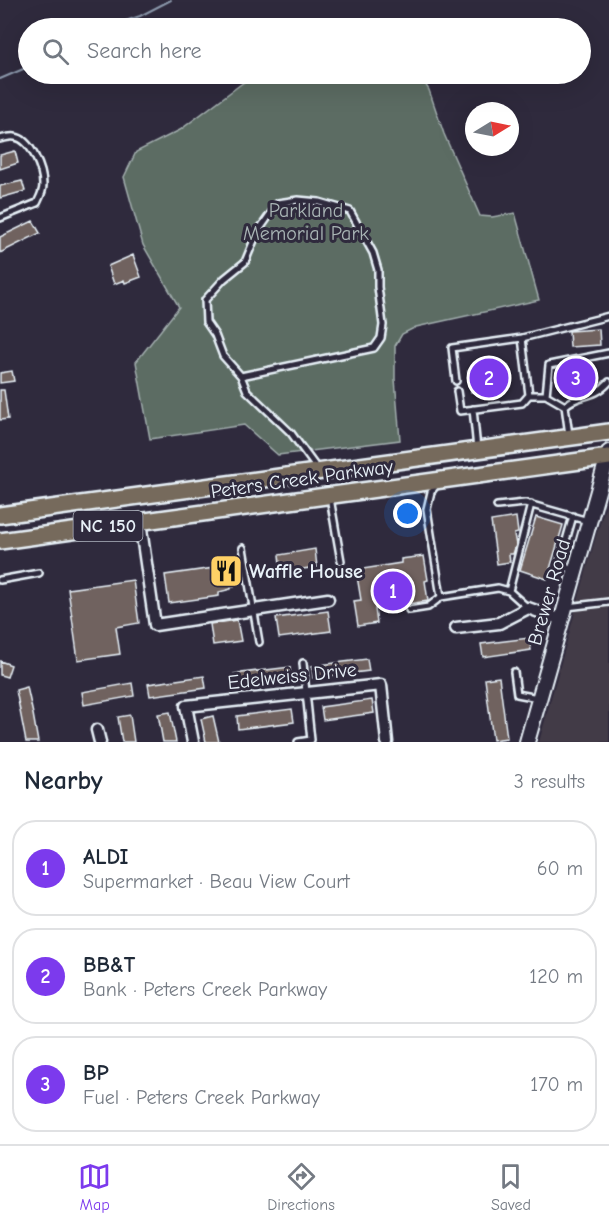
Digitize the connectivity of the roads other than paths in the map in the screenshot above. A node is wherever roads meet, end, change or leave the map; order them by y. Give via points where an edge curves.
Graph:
1 (0, 139) edge
2 (0, 218) edge
3 (609, 316) edge
4 (522, 338) junction
5 (609, 353) edge
6 (241, 376) junction
7 (456, 381) dead end
8 (609, 382) edge
9 (457, 391) dead end
10 (529, 395) junction
11 (546, 395) junction
12 (565, 406) junction
13 (473, 409) junction
14 (609, 432) edge
15 (569, 438) junction
16 (474, 451) junction
17 (608, 456) edge
18 (319, 472) junction
19 (440, 481) junction
20 (330, 496) junction
21 (531, 504) junction
22 (497, 506) dead end
23 (0, 515) edge
24 (573, 516) junction
25 (590, 521) junction
26 (140, 522) junction
27 (0, 541) edge
28 (243, 548) dead end
29 (341, 561) dead end
30 (576, 571) junction
31 (39, 573) dead end
32 (0, 580) edge
33 (509, 591) junction
34 (441, 597) junction
35 (328, 599) dead end
36 (609, 602) edge
37 (528, 608) junction
38 (254, 610) junction
39 (409, 610) dead end
40 (564, 614) junction
41 (456, 628) dead end
42 (258, 642) dead end
43 (303, 663) dead end
44 (514, 672) dead end
45 (306, 693) junction
46 (540, 698) junction
47 (97, 730) dead end
48 (100, 742) edge
49 (193, 742) edge
50 (298, 742) edge
51 (387, 742) edge
52 (527, 742) edge

1 - 2 lane via 23,140 37,162 43,182 37,203
3 - 4 lane
4 - 7 lane via 452,348
4 - 10 lane
5 - 11 lane via 549,365
6 - 6 lane via 223,356 206,322 205,300 245,262 257,233 278,203 319,202 350,211 378,270 381,338 374,348
6 - 18 lane via 246,392 291,433
8 - 12 lane via 597,393
9 - 13 lane via 460,411
10 - 11 lane
10 - 13 lane via 522,403
11 - 12 lane
12 - 15 lane
13 - 16 lane
14 - 15 main road, Peters Creek Parkway / NC 150
15 - 16 main road, Peters Creek Parkway / NC 150
16 - 18 main road, Peters Creek Parkway / NC 150
16 - 20 main road via 331,480
17 - 19 main road, Peters Creek Parkway / NC 150
17 - 25 street, Brewer Road
18 - 23 main road, Peters Creek Parkway / NC 150
19 - 20 main road, Peters Creek Parkway / NC 150
19 - 34 lane via 431,492 428,509
20 - 26 main road, Peters Creek Parkway / NC 150
20 - 29 lane
21 - 22 lane
21 - 24 lane
21 - 33 lane
24 - 25 lane
24 - 30 lane via 558,565
25 - 30 street, Brewer Road
26 - 27 main road, Peters Creek Parkway / NC 150
26 - 38 street via 154,625
28 - 38 lane
30 - 40 street, Brewer Road
31 - 32 lane
33 - 34 lane via 498,588
33 - 37 lane
34 - 39 lane via 428,607
35 - 38 street
36 - 40 lane
37 - 40 street
37 - 41 street via 500,623
38 - 42 lane
40 - 46 street, Brewer Road
43 - 45 lane
44 - 46 lane via 518,696
45 - 49 street, Edelweiss Drive via 186,706
45 - 50 lane via 311,740
45 - 51 street, Edelweiss Drive via 381,685
46 - 52 street, Brewer Road
47 - 48 street

